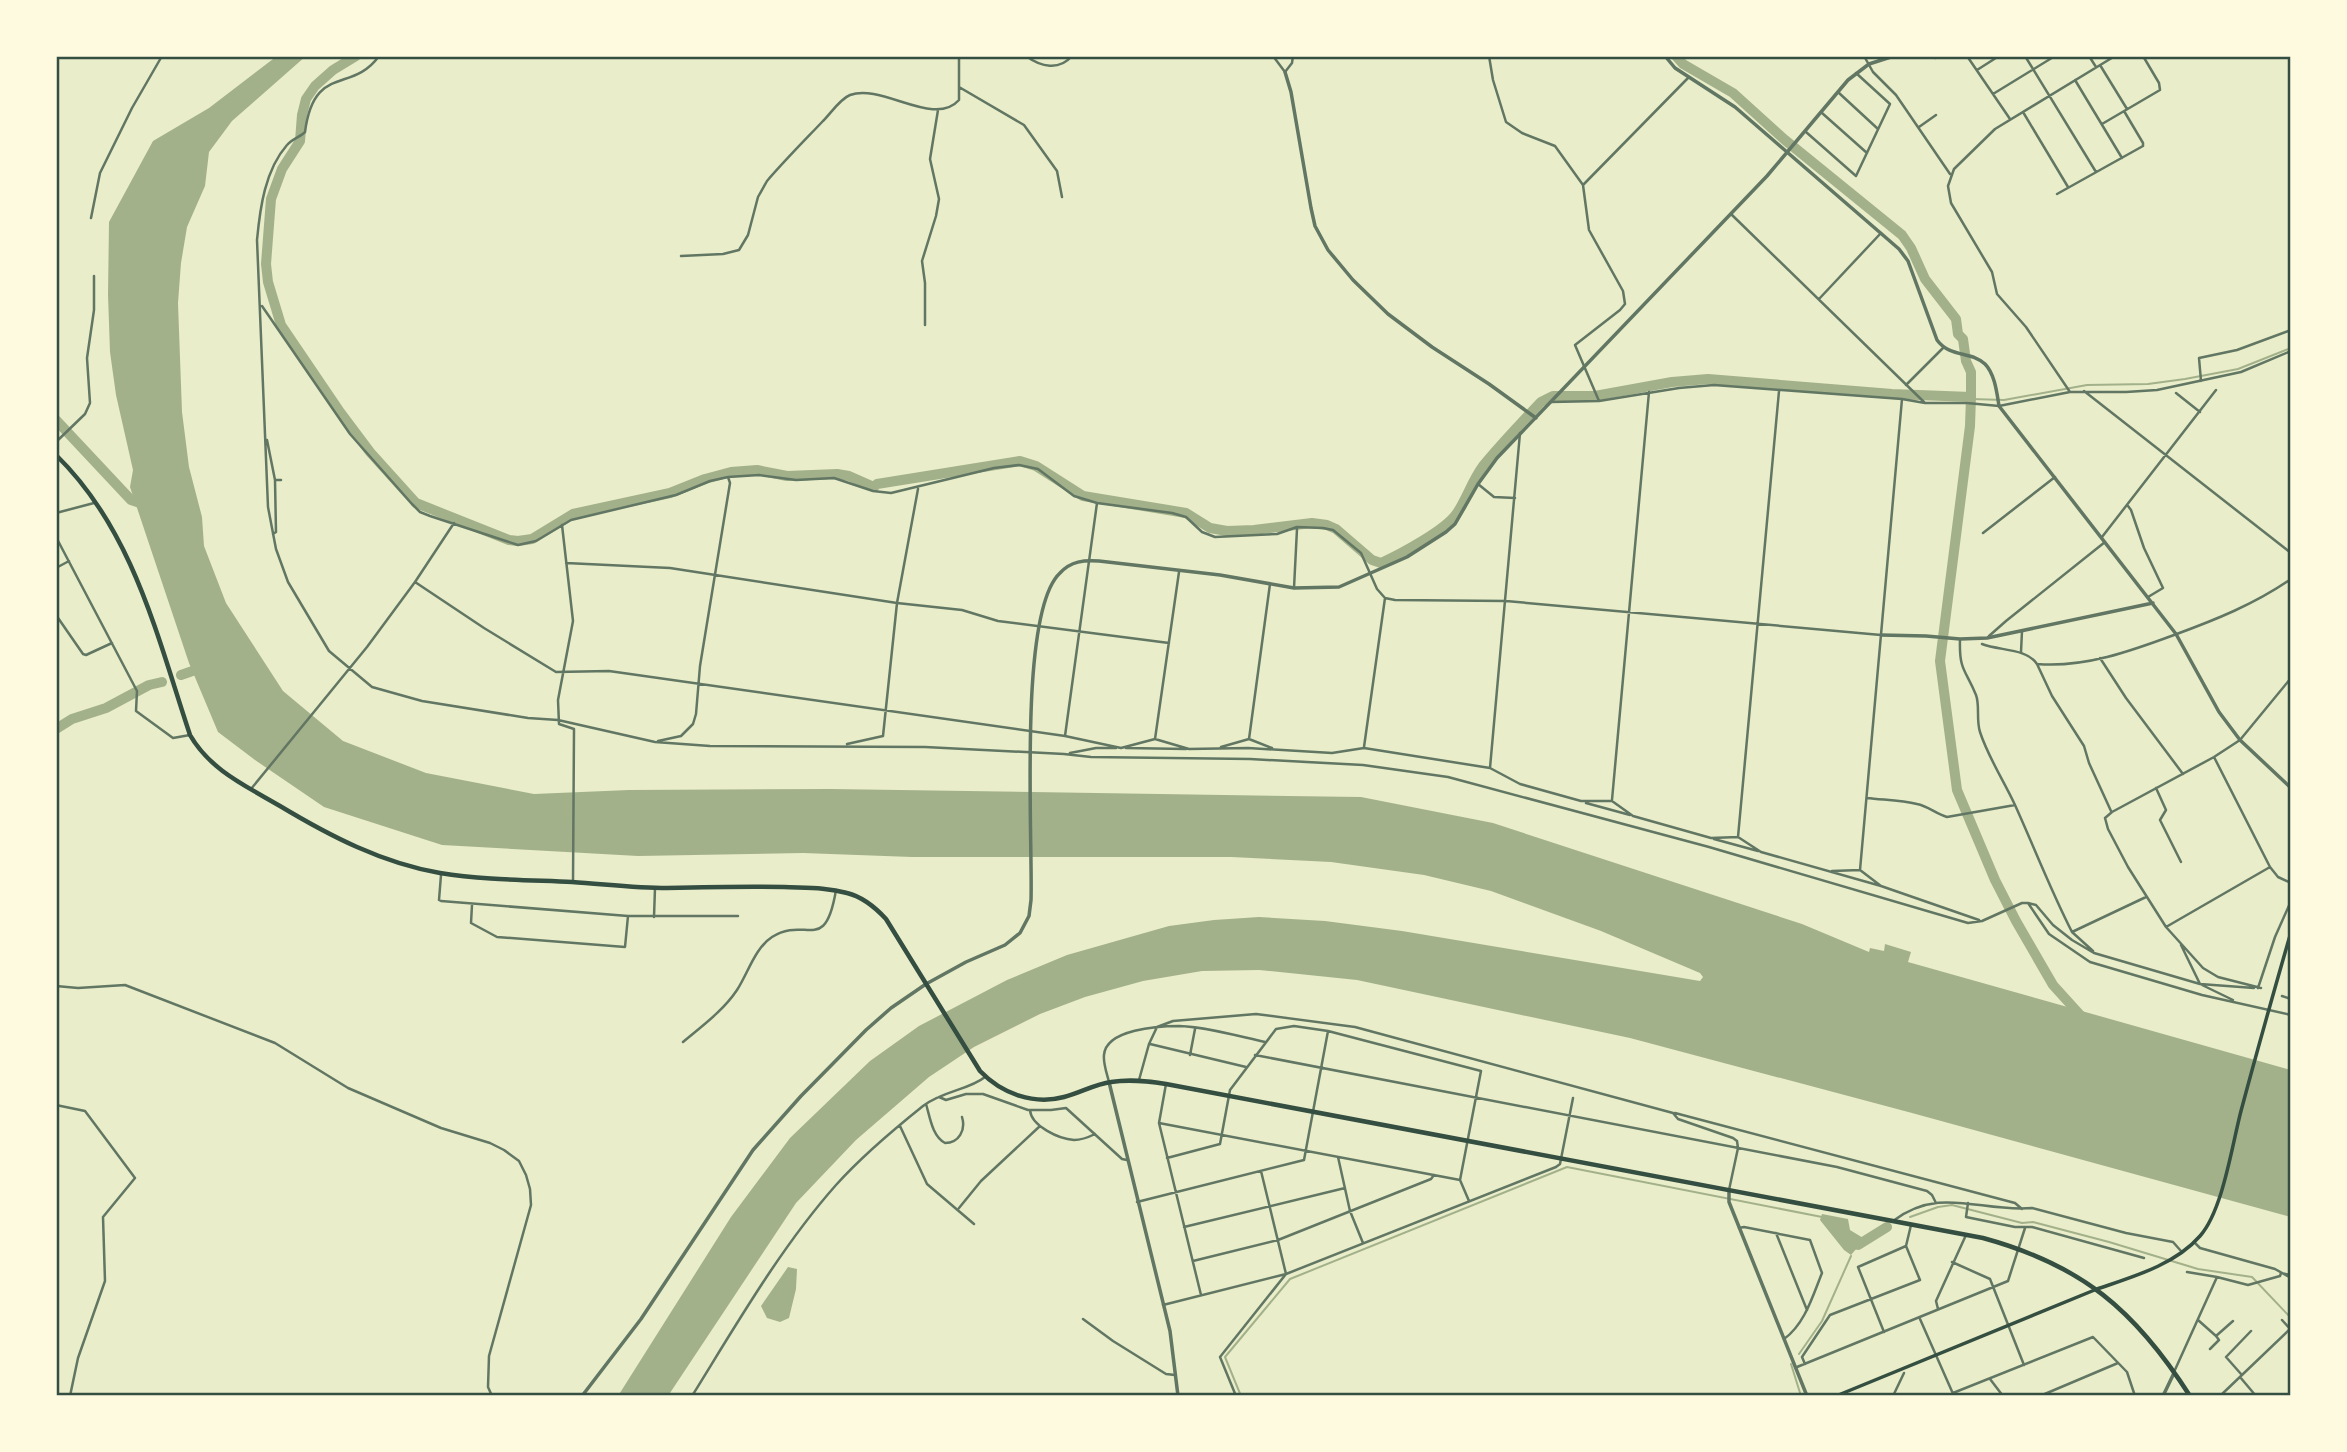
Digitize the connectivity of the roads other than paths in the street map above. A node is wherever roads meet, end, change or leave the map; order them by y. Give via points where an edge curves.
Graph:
1 (162, 56) edge
2 (379, 56) edge
3 (959, 56) edge
4 (1027, 56) edge
5 (1072, 56) edge
6 (1273, 56) edge
7 (1293, 56) edge
8 (1489, 56) edge
9 (1665, 56) edge
10 (1864, 56) edge
11 (1894, 56) edge
12 (1931, 56) edge
13 (1942, 56) edge
14 (1967, 56) edge
15 (1999, 56) edge
16 (2025, 56) edge
17 (2055, 56) edge
18 (2089, 56) edge
19 (2115, 56) edge
20 (2143, 56) edge
21 (1869, 64) junction
22 (2100, 65) junction
23 (2096, 67) junction
24 (2033, 69) junction
25 (1977, 70) junction
26 (1285, 72) junction
27 (1856, 73) junction
28 (1688, 77) junction
29 (2075, 80) junction
30 (959, 87) junction
31 (1839, 93) junction
32 (1993, 94) junction
33 (2049, 96) junction
34 (938, 110) junction
35 (2126, 110) junction
36 (2023, 112) junction
37 (1822, 113) junction
38 (1936, 115) dead end
39 (2010, 119) junction
40 (2102, 124) junction
41 (1919, 127) junction
42 (1878, 129) junction
43 (1806, 132) junction
44 (1789, 151) junction
45 (1867, 153) junction
46 (2122, 158) junction
47 (2096, 172) junction
48 (1950, 174) junction
49 (1583, 185) junction
50 (2068, 187) junction
51 (2057, 194) dead end
52 (1062, 197) dead end
53 (1731, 214) junction
54 (91, 218) dead end
55 (1881, 233) junction
56 (681, 256) dead end
57 (94, 276) dead end
58 (1819, 299) junction
59 (260, 304) junction
60 (925, 325) dead end
61 (2291, 330) edge
62 (1943, 348) junction
63 (2291, 351) edge
64 (1584, 366) junction
65 (2202, 382) junction
66 (1906, 384) junction
67 (2216, 390) dead end
68 (1779, 391) junction
69 (2084, 391) junction
70 (1649, 392) junction
71 (2070, 392) junction
72 (2176, 393) dead end
73 (1902, 399) junction
74 (1599, 401) junction
75 (1551, 402) junction
76 (1925, 403) junction
77 (1999, 406) junction
78 (2200, 412) junction
79 (1536, 418) junction
80 (1520, 433) junction
81 (266, 437) junction
82 (56, 442) edge
83 (56, 455) edge
84 (2166, 456) junction
85 (728, 477) junction
86 (2054, 477) junction
87 (275, 480) junction
88 (281, 480) dead end
89 (1478, 484) junction
90 (918, 488) junction
91 (1515, 498) junction
92 (97, 502) junction
93 (1097, 503) junction
94 (2128, 506) junction
95 (56, 513) edge
96 (454, 523) junction
97 (562, 525) junction
98 (1297, 527) junction
99 (1983, 533) dead end
100 (273, 534) junction
101 (56, 537) edge
102 (2101, 538) junction
103 (2105, 542) junction
104 (2291, 553) edge
105 (69, 561) junction
106 (1089, 561) junction
107 (566, 563) junction
108 (56, 568) edge
109 (1179, 572) junction
110 (1371, 573) junction
111 (716, 575) junction
112 (2291, 579) edge
113 (415, 582) junction
114 (1270, 584) junction
115 (1294, 588) junction
116 (2148, 597) junction
117 (1385, 598) junction
118 (1506, 601) junction
119 (897, 603) junction
120 (2153, 603) junction
121 (1630, 612) junction
122 (56, 615) edge
123 (1757, 623) junction
124 (1039, 625) junction
125 (1080, 631) junction
126 (2022, 631) junction
127 (2176, 634) junction
128 (1881, 635) junction
129 (1986, 638) junction
130 (1957, 639) junction
131 (112, 643) junction
132 (1169, 643) junction
133 (1982, 644) dead end
134 (2021, 652) junction
135 (2100, 658) junction
136 (2037, 664) junction
137 (348, 669) junction
138 (563, 672) junction
139 (2291, 678) edge
140 (698, 685) junction
141 (885, 711) junction
142 (558, 720) junction
143 (1031, 731) junction
144 (190, 735) junction
145 (1065, 736) junction
146 (1156, 739) junction
147 (1249, 739) junction
148 (2240, 740) junction
149 (654, 742) junction
150 (840, 746) junction
151 (1121, 748) junction
152 (1364, 748) junction
153 (1189, 749) junction
154 (1214, 749) junction
155 (1277, 750) junction
156 (1031, 753) junction
157 (1064, 754) junction
158 (2214, 757) junction
159 (1490, 768) junction
160 (2183, 774) junction
161 (253, 788) junction
162 (2157, 788) junction
163 (2291, 788) edge
164 (1867, 799) junction
165 (1581, 801) junction
166 (1612, 801) junction
167 (2015, 805) junction
168 (2112, 812) junction
169 (1633, 816) junction
170 (1738, 837) junction
171 (1711, 838) junction
172 (1762, 852) junction
173 (2181, 862) dead end
174 (2270, 867) junction
175 (1860, 870) junction
176 (1828, 871) junction
177 (441, 873) junction
178 (573, 880) junction
179 (2291, 883) edge
180 (1881, 886) junction
181 (655, 888) junction
182 (836, 891) junction
183 (2146, 897) junction
184 (2291, 901) edge
185 (2028, 903) junction
186 (472, 904) junction
187 (628, 916) junction
188 (654, 916) junction
189 (738, 916) dead end
190 (1982, 921) junction
191 (2166, 927) junction
192 (2072, 932) junction
193 (2291, 932) edge
194 (2178, 940) junction
195 (2094, 953) junction
196 (926, 984) junction
197 (2200, 984) junction
198 (56, 986) edge
199 (2291, 986) edge
200 (2258, 988) junction
201 (2282, 996) dead end
202 (2290, 999) edge
203 (2238, 1003) junction
204 (2268, 1010) junction
205 (2291, 1015) edge
206 (1157, 1027) junction
207 (1195, 1029) junction
208 (1328, 1031) junction
209 (683, 1042) dead end
210 (1265, 1042) junction
211 (1149, 1044) junction
212 (1190, 1055) junction
213 (1255, 1055) junction
214 (1246, 1067) junction
215 (1322, 1068) junction
216 (985, 1077) junction
217 (1139, 1080) junction
218 (1109, 1082) junction
219 (1166, 1084) junction
220 (1229, 1095) junction
221 (939, 1097) junction
222 (1476, 1098) junction
223 (1573, 1098) dead end
224 (926, 1104) junction
225 (56, 1105) edge
226 (1030, 1110) junction
227 (1313, 1112) junction
228 (1673, 1113) junction
229 (1570, 1115) junction
230 (962, 1117) dead end
231 (1159, 1123) junction
232 (900, 1126) junction
233 (1040, 1126) junction
234 (1096, 1134) junction
235 (1222, 1135) junction
236 (1468, 1141) junction
237 (1738, 1148) junction
238 (1306, 1150) junction
239 (1338, 1157) junction
240 (1167, 1158) junction
241 (1561, 1158) junction
242 (1127, 1160) junction
243 (1261, 1171) junction
244 (1434, 1175) junction
245 (1460, 1180) junction
246 (1345, 1188) junction
247 (1729, 1190) junction
248 (1175, 1192) junction
249 (1469, 1201) junction
250 (1137, 1202) junction
251 (1936, 1203) junction
252 (1968, 1205) junction
253 (1269, 1206) junction
254 (958, 1209) junction
255 (2022, 1209) junction
256 (1350, 1211) junction
257 (1893, 1221) junction
258 (974, 1224) dead end
259 (1911, 1225) junction
260 (1184, 1227) junction
261 (1740, 1228) junction
262 (2025, 1228) junction
263 (1776, 1233) junction
264 (1966, 1235) junction
265 (1278, 1240) junction
266 (2194, 1242) junction
267 (1363, 1243) junction
268 (1906, 1246) junction
269 (2019, 1249) junction
270 (2182, 1252) junction
271 (2144, 1258) dead end
272 (1193, 1261) junction
273 (1952, 1262) junction
274 (2187, 1272) dead end
275 (2281, 1273) junction
276 (1286, 1274) junction
277 (2291, 1276) edge
278 (2217, 1277) junction
279 (1993, 1288) junction
280 (2097, 1289) junction
281 (1201, 1295) junction
282 (1871, 1299) junction
283 (1163, 1305) junction
284 (1807, 1310) junction
285 (1938, 1310) junction
286 (1920, 1318) junction
287 (1083, 1319) dead end
288 (2198, 1320) junction
289 (2282, 1320) dead end
290 (2233, 1321) dead end
291 (2008, 1325) junction
292 (2290, 1329) edge
293 (2251, 1331) dead end
294 (1884, 1332) junction
295 (2216, 1336) junction
296 (1784, 1339) junction
297 (2210, 1349) dead end
298 (1935, 1355) junction
299 (1805, 1363) junction
300 (2118, 1363) junction
301 (2024, 1365) junction
302 (1795, 1368) junction
303 (2174, 1372) junction
304 (1904, 1373) dead end
305 (1177, 1375) junction
306 (2241, 1376) junction
307 (1990, 1378) junction
308 (1954, 1394) edge
309 (1839, 1395) edge
310 (71, 1396) edge
311 (492, 1396) edge
312 (582, 1396) edge
313 (692, 1396) edge
314 (1178, 1396) edge
315 (1237, 1396) edge
316 (1807, 1396) edge
317 (1893, 1396) edge
318 (2003, 1396) edge
319 (2040, 1396) edge
320 (2135, 1396) edge
321 (2163, 1396) edge
322 (2190, 1396) edge
323 (2220, 1396) edge
324 (2256, 1396) edge

1 - 54 street via 100,173
2 - 59 street via 357,75 323,88 309,109 305,132 289,143 276,162 259,221
3 - 30 street
4 - 5 street via 1035,63 1056,67
6 - 26 street
7 - 26 street
8 - 49 street via 1506,122 1555,146
9 - 28 street
10 - 21 street
11 - 21 street
12 - 13 street
14 - 25 street
15 - 25 street
16 - 24 street
17 - 24 street
18 - 23 street
19 - 22 street
20 - 35 street via 2160,90
21 - 27 street
21 - 41 street
22 - 23 street
22 - 35 street
23 - 29 street
24 - 32 street
24 - 33 street
25 - 32 street
26 - 79 street via 1315,226 1328,250 1398,322
27 - 31 street
27 - 42 street via 1890,104
28 - 44 street via 1735,107
28 - 49 street
29 - 33 street
29 - 40 street
30 - 34 street via 955,105
30 - 52 street via 1024,125 1052,161
31 - 37 street
31 - 42 street
32 - 39 street
33 - 36 street
33 - 47 street
34 - 56 street via 867,93 847,96 767,181 739,250
34 - 60 street via 930,159 939,199 922,261
35 - 40 street
35 - 46 street via 2143,146
36 - 39 street
36 - 50 street
37 - 43 street
37 - 45 street
38 - 41 street
39 - 48 street
40 - 46 street
41 - 48 street
42 - 45 street
43 - 44 street
43 - 45 street via 1856,176
44 - 53 street
44 - 55 street
46 - 47 street
47 - 50 street
48 - 71 street via 1951,203 1992,272 1997,294 2026,327
49 - 64 street via 1589,230 1623,291 1625,304 1575,345
50 - 51 street
53 - 58 street
53 - 64 street
55 - 58 street
55 - 62 street via 1908,261
57 - 82 street via 87,358 90,404
58 - 66 street
59 - 81 street
59 - 96 street via 361,449 420,512
61 - 65 street via 2199,358
62 - 66 street
62 - 77 street via 1985,364
63 - 65 street
64 - 74 street
64 - 75 street
65 - 69 street via 2157,390
66 - 76 street
67 - 78 street
68 - 70 street via 1714,386
68 - 73 street
68 - 123 street
69 - 71 street
69 - 84 street
70 - 74 street
70 - 121 street
71 - 77 street
72 - 78 street
73 - 76 street
73 - 128 street
74 - 75 street
75 - 79 street
76 - 77 street
77 - 86 street
78 - 84 street
79 - 80 street
80 - 89 street
80 - 91 street
81 - 87 street
81 - 100 street
83 - 92 highway
84 - 94 street
84 - 104 street
85 - 90 street via 835,478 882,493
85 - 97 street
85 - 111 street
86 - 99 street
86 - 102 street
87 - 88 street
87 - 100 street
89 - 91 street via 1494,497
89 - 110 street via 1446,532 1408,557
90 - 93 street via 1019,465 1038,469 1074,496
90 - 119 street
91 - 118 street
92 - 95 street
92 - 144 highway via 138,581
93 - 98 street via 1186,517 1214,537 1277,534
93 - 106 street
94 - 102 street
94 - 116 street via 2163,588
96 - 97 street via 518,545 536,541
96 - 113 street
97 - 107 street
98 - 110 street via 1333,530 1361,553
98 - 115 street
100 - 137 street via 296,599 329,652
101 - 105 street
102 - 103 street
103 - 116 street
103 - 129 street
105 - 108 street
105 - 131 street
106 - 109 street
106 - 124 street via 1072,564 1055,578
106 - 125 street
107 - 111 street
107 - 138 street via 573,621
109 - 114 street
109 - 132 street
110 - 115 street via 1339,587
110 - 117 street
111 - 119 street
111 - 140 street
112 - 127 street via 2259,599
113 - 137 street
113 - 138 street via 556,672
114 - 115 street
114 - 147 street
116 - 120 street
117 - 118 street
117 - 152 street
118 - 121 street
118 - 159 street
119 - 124 street
119 - 141 street
120 - 126 street
120 - 127 street
121 - 123 street
121 - 166 street
122 - 131 street via 83,654
123 - 128 street
123 - 170 street
124 - 125 street
124 - 143 street
125 - 132 street
125 - 145 street
126 - 129 street
126 - 134 street
127 - 135 street
127 - 148 street via 2219,712
128 - 130 street
128 - 164 street
129 - 130 street
130 - 167 street via 1962,670 1978,698 1980,734
131 - 144 street via 137,693 139,715 173,738
132 - 146 street
133 - 134 street
134 - 136 street
135 - 136 street via 2056,666
135 - 160 street
136 - 168 street via 2084,746
137 - 142 street via 372,687 422,701
137 - 161 street
138 - 140 street via 609,671
138 - 142 street
139 - 148 street
140 - 141 street
140 - 149 street via 692,724 681,736
141 - 143 street
141 - 150 street via 883,736
142 - 149 street
142 - 178 street via 574,729
143 - 145 street
143 - 156 street
144 - 161 highway via 214,765
145 - 151 street
146 - 151 street
146 - 153 street
147 - 154 street
147 - 155 street
148 - 158 street
148 - 163 street
149 - 150 street
150 - 156 street
151 - 153 street
151 - 157 street
152 - 155 street via 1332,753
152 - 159 street
153 - 154 street
154 - 155 street
156 - 157 street
156 - 196 street via 1028,916 1020,933 1005,945
157 - 190 street via 1363,765 1448,777 1968,923
158 - 160 street
158 - 174 street
159 - 165 street via 1520,784
160 - 162 street
161 - 177 highway via 361,849
162 - 168 street
162 - 173 street via 2166,810 2161,820
164 - 167 street via 1917,803 1947,817
164 - 175 street
165 - 166 street
165 - 169 street
166 - 169 street
167 - 192 street
168 - 183 street via 2105,818 2108,829
169 - 171 street
170 - 171 street
170 - 172 street
171 - 172 street
172 - 176 street
174 - 179 street
174 - 191 street
175 - 176 street
175 - 180 street
176 - 180 street
177 - 178 highway
177 - 186 street via 439,900
178 - 181 highway
180 - 190 street
181 - 182 highway
181 - 188 street
182 - 196 highway via 878,910
182 - 209 street via 832,915 824,926 774,936 724,1006
183 - 191 street
183 - 192 street
184 - 200 street
185 - 190 street
185 - 195 street
185 - 203 street via 2049,934 2090,962
186 - 187 street
186 - 187 street via 471,923 497,937 625,947
187 - 188 street
188 - 189 street
191 - 194 street
192 - 195 street
193 - 204 main road
194 - 197 street
194 - 200 street via 2203,968
195 - 197 street
196 - 216 highway
196 - 312 street via 866,1030 753,1150 641,1318
197 - 200 street
197 - 203 street
198 - 311 street via 125,985 163,998 275,1043 348,1088 441,1128 491,1143 519,1161 531,1205 489,1356
199 - 202 street
201 - 202 street
203 - 204 street
204 - 205 street
204 - 266 main road via 2216,1208
206 - 207 street
206 - 211 street
206 - 218 street via 1111,1040 1104,1054
206 - 228 street via 1209,1016 1302,1018 1355,1027
207 - 210 street
207 - 212 street
208 - 210 street via 1294,1026 1276,1029
208 - 215 street
208 - 222 street via 1481,1071
210 - 213 street
211 - 212 street
211 - 217 street
212 - 214 street
213 - 214 street
213 - 215 street
214 - 220 street
215 - 222 street
215 - 227 street
216 - 218 highway via 1005,1091 1044,1100
216 - 221 street
217 - 218 highway
217 - 219 highway
218 - 242 street
219 - 220 highway
219 - 231 street
220 - 227 highway
220 - 235 street
221 - 224 street
221 - 226 street via 983,1094
222 - 229 street
222 - 236 street
223 - 229 street
224 - 230 street via 935,1133 945,1143 961,1134
224 - 232 street
225 - 310 street via 85,1111 135,1178 103,1217 105,1281 78,1358
226 - 233 street
226 - 234 street via 1066,1108
227 - 236 highway
227 - 238 street
228 - 237 street via 1678,1119 1733,1138
228 - 255 street via 2015,1203
229 - 237 street
229 - 241 street
231 - 235 street
231 - 240 street
232 - 254 street via 927,1184
232 - 313 street via 850,1170 797,1234
233 - 234 street via 1070,1139
233 - 254 street
234 - 242 street
235 - 238 street
235 - 240 street via 1220,1144
236 - 241 highway
236 - 245 street
237 - 247 street
237 - 251 street via 1921,1189
238 - 239 street
238 - 243 street via 1304,1160
239 - 244 street
239 - 246 street
240 - 248 street
241 - 247 highway
241 - 249 street via 1556,1167
242 - 250 street
243 - 248 street
243 - 253 street
244 - 245 street
244 - 256 street
245 - 249 street
246 - 253 street
246 - 256 street
247 - 257 highway
247 - 261 street
248 - 250 street
248 - 260 street
249 - 267 street
250 - 283 street
251 - 252 street
251 - 257 street
252 - 255 street
252 - 262 street via 1966,1217
253 - 260 street
253 - 265 street
254 - 258 street
255 - 270 street via 2173,1242
256 - 265 street
256 - 267 street
257 - 259 highway
259 - 264 highway
259 - 268 street
260 - 272 street
261 - 263 street
261 - 296 street
262 - 269 street
262 - 271 street
263 - 284 street
263 - 284 street via 1810,1240 1822,1273
264 - 269 highway
264 - 273 street
265 - 272 street
265 - 276 street
266 - 270 main road
266 - 275 street via 2200,1248
267 - 276 street
268 - 282 street via 1858,1267
268 - 282 street via 1920,1280
269 - 279 street via 2008,1281
269 - 280 highway
270 - 280 main road
272 - 281 street
273 - 279 street via 1986,1277
273 - 285 street via 1936,1301
274 - 278 street
275 - 277 street
275 - 278 street via 2248,1285
276 - 281 street
276 - 315 street via 1220,1357
278 - 288 street
279 - 285 street
279 - 291 street
280 - 291 main road
280 - 303 highway via 2134,1321
281 - 283 street
282 - 294 street
282 - 299 street via 1830,1315 1802,1357
283 - 305 street
284 - 296 street
285 - 286 street
286 - 294 street
286 - 298 street
287 - 305 street via 1166,1374
288 - 295 street
288 - 303 street
289 - 292 street
290 - 295 street
291 - 298 main road
291 - 301 street
292 - 306 street
293 - 306 street via 2226,1357
294 - 299 street
295 - 297 street via 2219,1340
296 - 302 street
298 - 308 street
298 - 309 main road
299 - 302 street
300 - 301 street via 2093,1337
300 - 319 street
300 - 320 street via 2127,1372
301 - 307 street
302 - 316 street
303 - 321 street
303 - 322 highway
304 - 317 street
305 - 314 street
306 - 323 street
306 - 324 street
307 - 308 street
307 - 318 street

